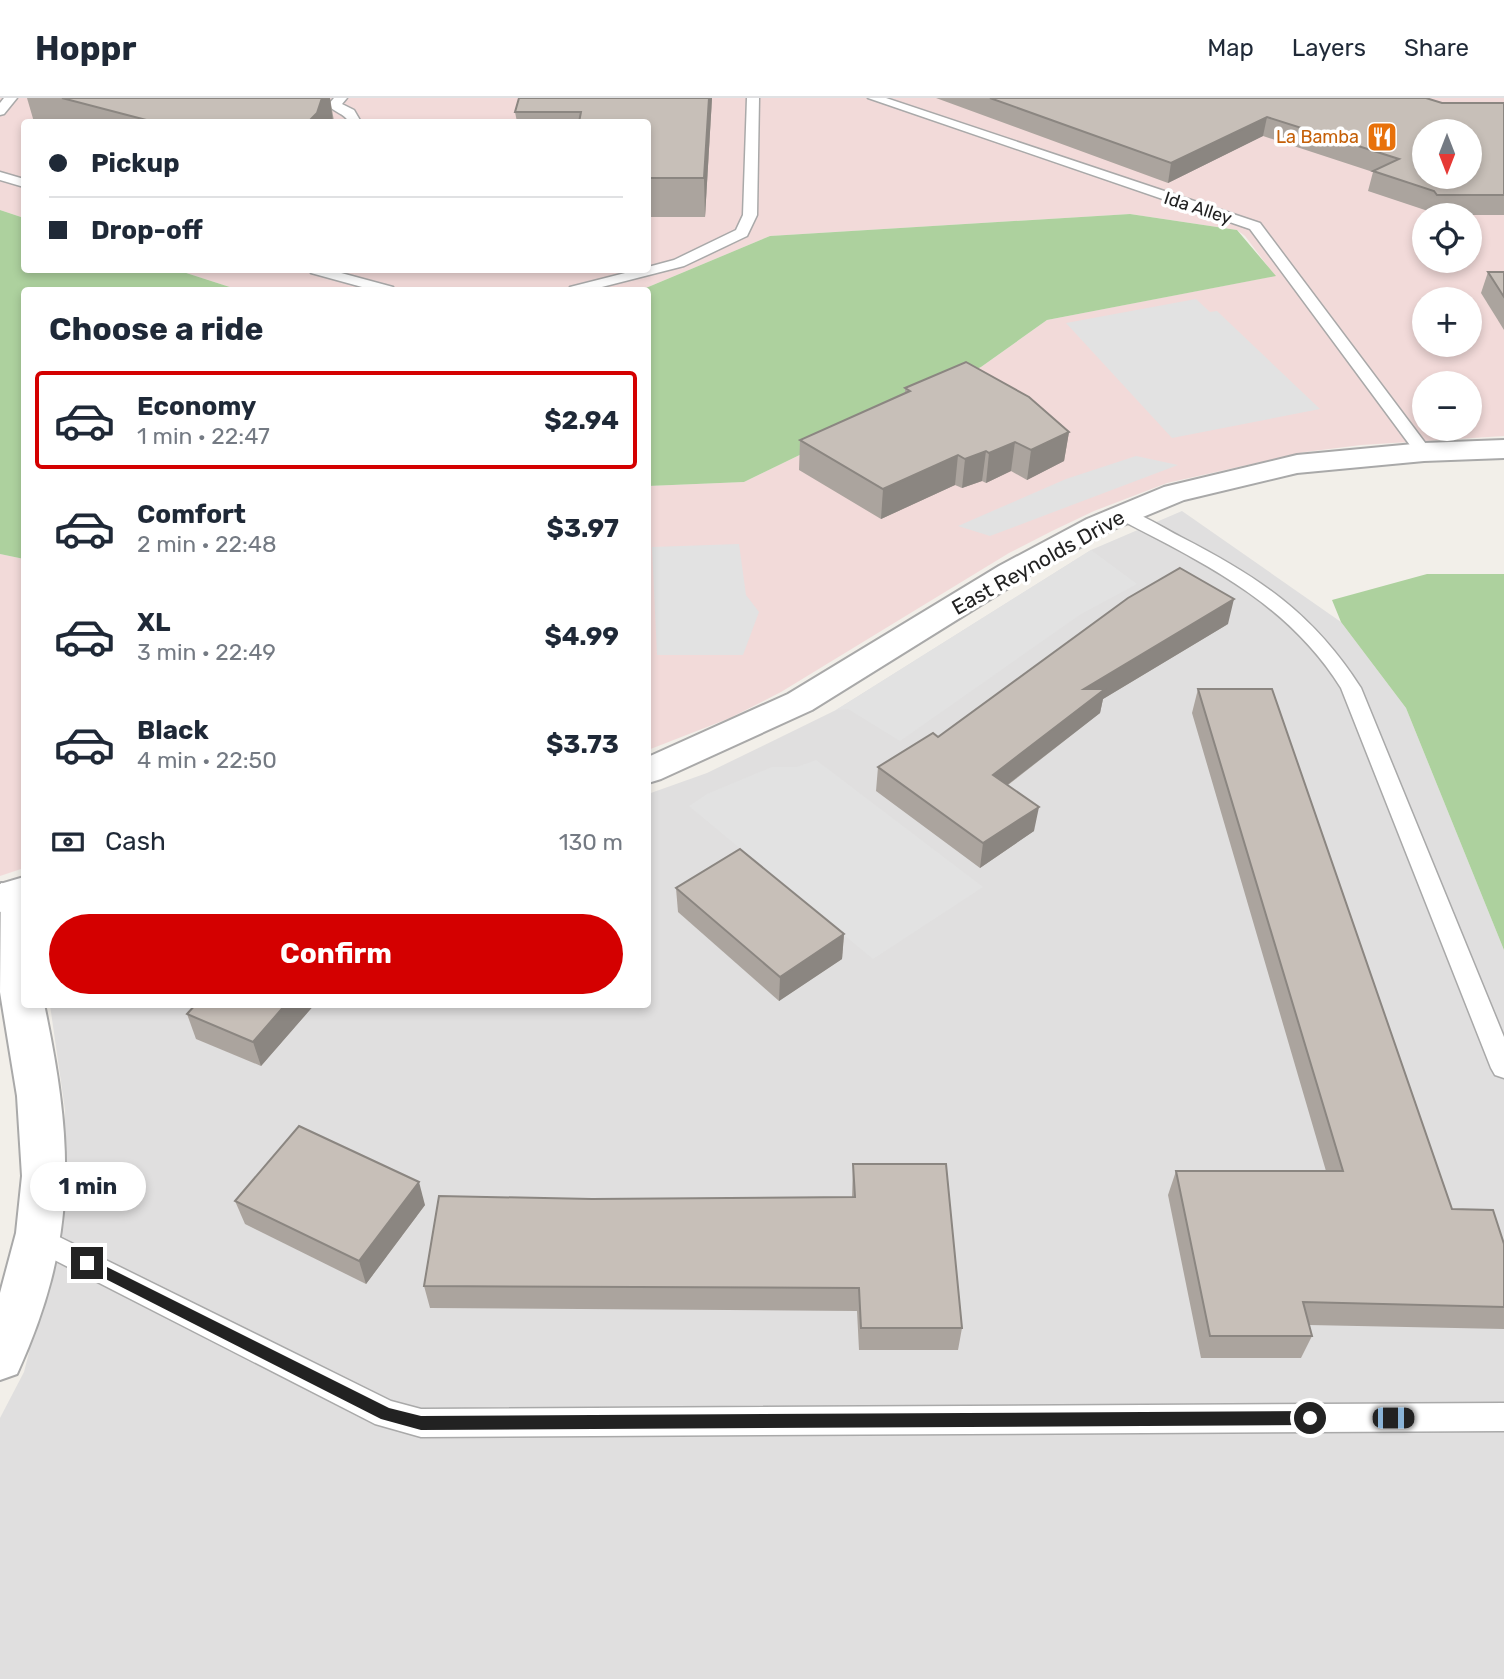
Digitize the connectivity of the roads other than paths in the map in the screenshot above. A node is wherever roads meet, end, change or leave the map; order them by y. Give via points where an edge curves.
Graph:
1 (11, 98) edge
2 (753, 98) edge
3 (874, 98) edge
4 (332, 103) edge
5 (0, 111) edge
6 (353, 119) edge
7 (0, 176) edge
8 (21, 182) edge
9 (651, 270) edge
10 (326, 273) edge
11 (364, 273) edge
12 (640, 273) edge
13 (351, 280) junction
14 (377, 287) edge
15 (587, 287) edge
16 (1504, 449) edge
17 (1424, 452) junction
18 (1123, 514) junction
19 (651, 770) edge
20 (21, 892) edge
21 (0, 897) edge
22 (21, 1005) edge
23 (22, 1008) edge
24 (1504, 1068) edge
25 (37, 1238) junction
26 (0, 1359) edge
27 (1504, 1417) edge

1 - 5 lane
2 - 9 lane via 750,215 742,233 679,263
3 - 17 lane, Ida Alley via 1255,226
4 - 6 lane
7 - 8 lane
10 - 13 lane
11 - 13 lane
12 - 15 lane
13 - 14 lane
16 - 17 street, East Reynolds Drive
17 - 18 street, East Reynolds Drive via 1297,464 1174,492
18 - 19 street, East Reynolds Drive via 1010,573 800,702
18 - 24 lane via 1268,597 1309,629 1337,662
20 - 21 street
21 - 22 street
23 - 25 street via 41,1108 44,1160
25 - 26 street via 23,1297
25 - 27 lane via 386,1414 421,1423

